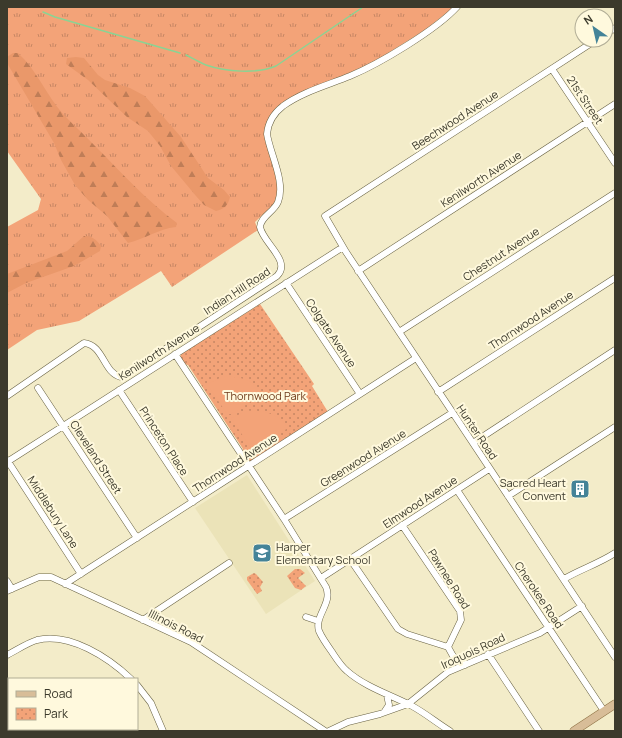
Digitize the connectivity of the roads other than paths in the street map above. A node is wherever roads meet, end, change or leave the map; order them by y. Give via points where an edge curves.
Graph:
1 (457, 7) edge
2 (584, 48) edge
3 (552, 69) junction
4 (615, 104) edge
5 (588, 122) junction
6 (615, 163) edge
7 (615, 193) edge
8 (325, 216) joint
9 (343, 247) junction
10 (358, 271) junction
11 (615, 278) edge
12 (286, 283) junction
13 (399, 332) junction
14 (615, 350) edge
15 (175, 354) junction
16 (416, 358) junction
17 (38, 388) dead end
18 (119, 390) junction
19 (438, 392) junction
20 (360, 394) junction
21 (7, 396) edge
22 (452, 413) junction
23 (63, 426) junction
24 (615, 427) edge
25 (473, 443) junction
26 (7, 462) edge
27 (248, 466) junction
28 (489, 469) junction
29 (457, 490) junction
30 (508, 496) junction
31 (193, 502) junction
32 (284, 519) junction
33 (402, 525) junction
34 (137, 538) junction
35 (615, 553) edge
36 (350, 559) junction
37 (229, 563) dead end
38 (81, 574) junction
39 (321, 578) junction
40 (564, 579) junction
41 (7, 580) edge
42 (65, 584) junction
43 (10, 590) edge
44 (582, 606) junction
45 (306, 617) dead end
46 (143, 620) junction
47 (318, 620) junction
48 (549, 629) junction
49 (448, 647) junction
50 (488, 654) junction
51 (7, 655) edge
52 (453, 656) junction
53 (615, 656) edge
54 (465, 665) junction
55 (448, 672) junction
56 (130, 678) edge
57 (138, 686) edge
58 (387, 695) junction
59 (408, 704) junction
60 (615, 704) edge
61 (386, 711) junction
62 (604, 711) junction
63 (163, 731) edge
64 (325, 731) edge
65 (329, 731) edge
66 (450, 731) edge
67 (539, 731) edge
68 (574, 731) edge

1 - 21 street, Indian Hill Road via 425,32 384,58 352,75 295,99 273,116 267,134 280,188 278,202 260,227 282,263 282,270 277,276 124,376 113,374 97,348 84,343
2 - 3 street, Beechwood Avenue
3 - 5 street, 21st Street
3 - 8 street, Beechwood Avenue
4 - 5 street, Kenilworth Avenue
5 - 6 street, 21st Street
5 - 10 street, Kenilworth Avenue
7 - 13 street, Chestnut Avenue
8 - 9 street, Hunter Road
9 - 10 street, Hunter Road
9 - 12 street, Kenilworth Avenue
10 - 13 street, Hunter Road
11 - 19 street, Thornwood Avenue
12 - 15 street, Kenilworth Avenue
12 - 20 street, Colgate Avenue
13 - 16 street, Hunter Road
14 - 25 street
15 - 18 street, Kenilworth Avenue
15 - 27 street
16 - 19 street, Hunter Road
16 - 20 street, Thornwood Avenue
17 - 23 street, Cleveland Street
18 - 23 street, Kenilworth Avenue
18 - 31 street, Princeton Place
19 - 22 street, Hunter Road
20 - 27 street, Thornwood Avenue
22 - 25 street, Hunter Road
22 - 32 street, Greenwood Avenue
23 - 26 street, Kenilworth Avenue
23 - 34 street, Cleveland Street
24 - 30 street
25 - 28 street, Hunter Road
26 - 38 street, Middlebury Lane
27 - 31 street, Thornwood Avenue
27 - 32 street
28 - 29 street, Elmwood Avenue
28 - 30 street, Hunter Road
29 - 33 street, Elmwood Avenue
29 - 48 street, Cherokee Road
30 - 40 street, Hunter Road
31 - 34 street, Thornwood Avenue
32 - 39 street
33 - 36 street, Elmwood Avenue
33 - 49 street, Pawnee Road via 460,611 461,620
34 - 38 street, Thornwood Avenue
35 - 40 street
36 - 39 street, Elmwood Avenue
36 - 49 street via 398,629
37 - 46 street
38 - 42 street, Thornwood Avenue
39 - 47 street via 328,595 323,613
40 - 44 street, Hunter Road
41 - 43 street
42 - 43 street, Illinois Road via 45,576 31,579
42 - 46 street, Illinois Road
44 - 48 street, Iroquois Road
44 - 53 street, Hunter Road
45 - 47 street
46 - 64 street, Illinois Road via 191,642
47 - 58 street via 320,633 345,670
48 - 50 street, Iroquois Road
48 - 62 street, Cherokee Road
49 - 52 street
50 - 54 street, Iroquois Road
50 - 67 street
51 - 56 street via 38,640 58,639 96,654 118,667
52 - 54 street
52 - 55 street
54 - 55 street, Iroquois Road
55 - 59 street, Iroquois Road
57 - 63 street via 151,703
58 - 59 street
58 - 61 street via 389,705
59 - 61 street, Iroquois Road
59 - 66 street
60 - 62 main road
61 - 65 street, Iroquois Road via 348,722
62 - 68 main road

